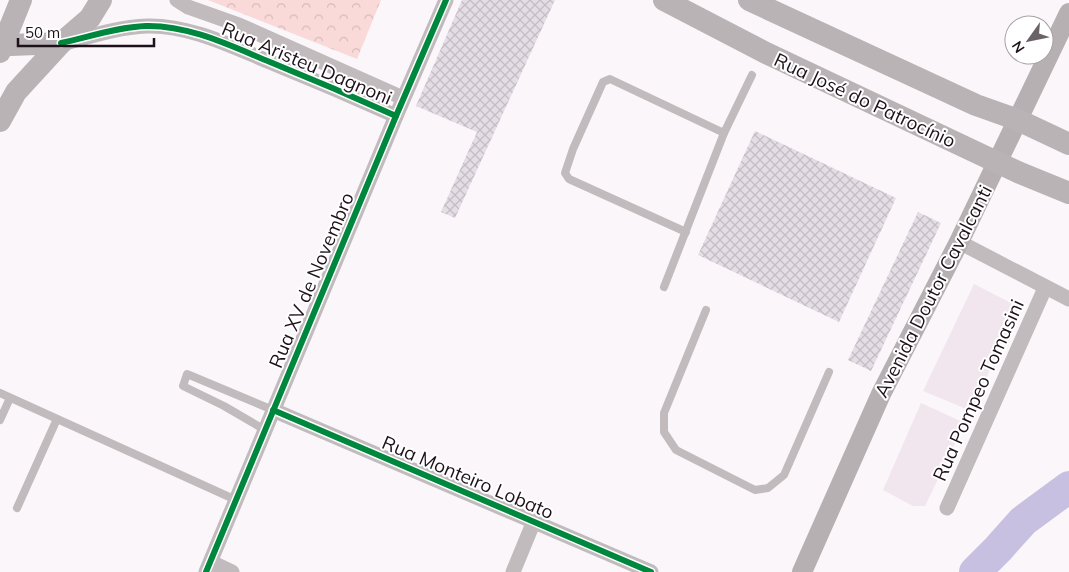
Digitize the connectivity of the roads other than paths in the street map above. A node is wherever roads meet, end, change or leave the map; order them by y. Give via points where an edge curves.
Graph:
1 (21, 0) edge
2 (101, 0) edge
3 (178, 0) edge
4 (446, 0) edge
5 (664, 0) edge
6 (749, 0) edge
7 (1069, 13) edge
8 (1, 44) edge
9 (61, 44) junction
10 (752, 75) dead end
11 (403, 98) junction
12 (396, 116) junction
13 (1018, 120) junction
14 (0, 122) edge
15 (724, 133) junction
16 (1069, 144) edge
17 (998, 162) junction
18 (1069, 193) edge
19 (686, 232) junction
20 (959, 242) junction
21 (664, 288) dead end
22 (1045, 288) junction
23 (1069, 299) edge
24 (706, 310) dead end
25 (829, 372) dead end
26 (0, 393) edge
27 (10, 398) junction
28 (273, 410) junction
29 (57, 419) junction
30 (0, 420) edge
31 (265, 430) junction
32 (236, 500) junction
33 (17, 508) dead end
34 (947, 508) dead end
35 (534, 521) junction
36 (208, 567) edge
37 (232, 572) edge
38 (514, 572) edge
39 (651, 572) edge
40 (802, 572) edge

1 - 8 main road
2 - 9 main road via 90,18
3 - 11 street, Rua Aristeu Dagnoni
4 - 11 street, Rua XV de Novembro
5 - 17 main road, Rua José do Patrocínio via 766,53
6 - 13 main road via 976,105
7 - 13 main road, Avenida Doutor Cavalcanti
8 - 9 main road
9 - 12 street, Rua Aristeu Dagnoni via 146,26 178,28 233,47
9 - 14 main road via 16,92
10 - 15 lane
11 - 12 street, Rua XV de Novembro
12 - 28 street, Rua XV de Novembro
13 - 16 main road
13 - 17 main road, Avenida Doutor Cavalcanti
15 - 19 lane
15 - 19 lane via 610,79 603,82 573,149 565,172 569,179
17 - 18 main road, Rua José do Patrocínio
17 - 20 main road, Avenida Doutor Cavalcanti
19 - 21 lane
20 - 22 street
20 - 40 main road, Avenida Doutor Cavalcanti via 880,394
22 - 23 street
22 - 34 street, Rua Pompeo Tomasini
24 - 25 lane via 664,413 664,432 676,450 755,490 768,488 784,475
26 - 27 lane
27 - 29 lane
27 - 30 lane
28 - 31 street, Rua XV de Novembro
28 - 31 lane via 187,374 183,386
28 - 35 street, Rua Monteiro Lobato
29 - 32 lane
29 - 33 lane
31 - 32 street, Rua XV de Novembro
32 - 36 street, Rua XV de Novembro
35 - 38 street
35 - 39 street, Rua Monteiro Lobato
36 - 37 street

